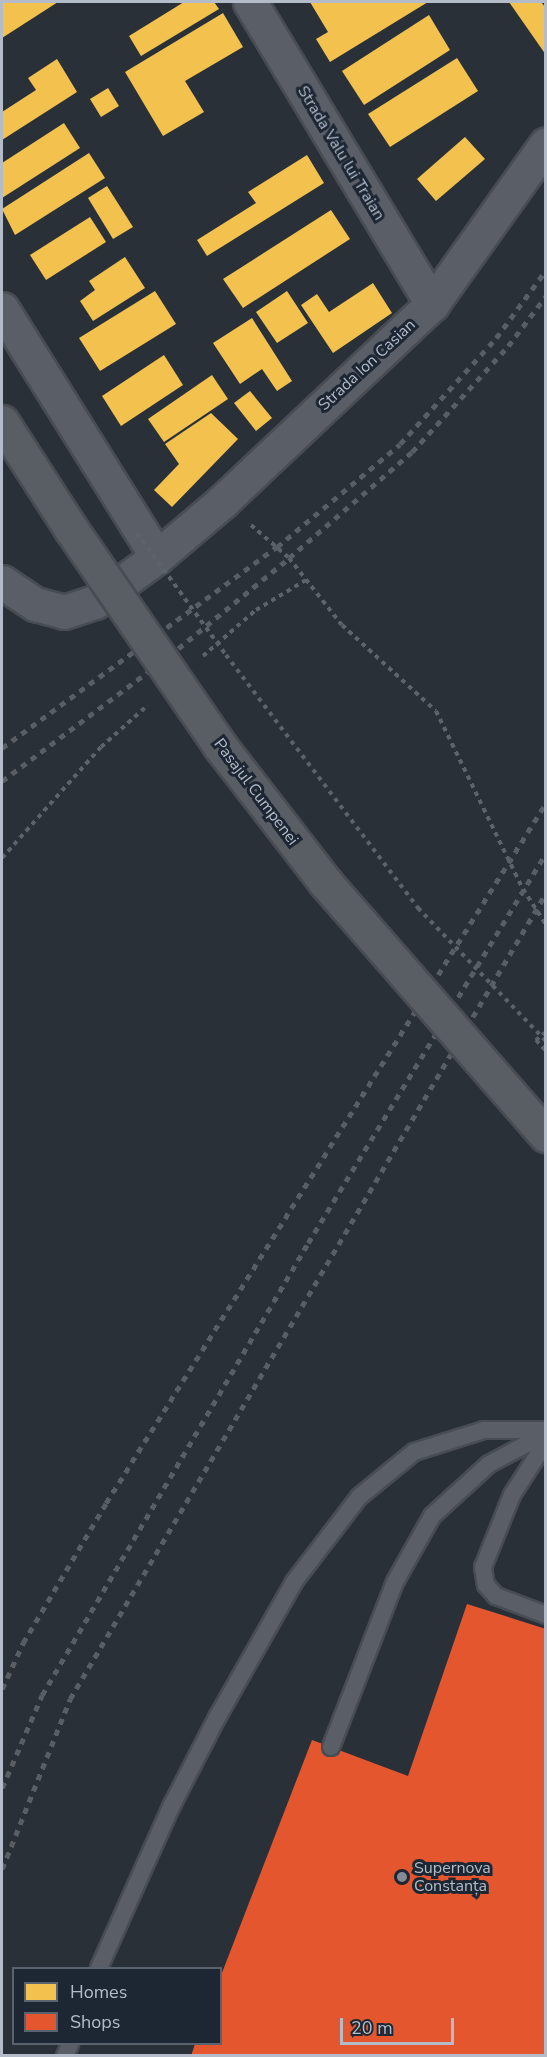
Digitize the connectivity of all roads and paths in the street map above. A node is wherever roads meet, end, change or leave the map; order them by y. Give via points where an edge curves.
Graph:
1 (250, 2) edge
2 (546, 144) edge
3 (432, 304) junction
4 (5, 324) edge
5 (2, 422) edge
6 (223, 501) junction
7 (147, 545) junction
8 (306, 580) junction
9 (2, 582) edge
10 (195, 663) dead end
11 (152, 701) dead end
12 (2, 858) edge
13 (546, 925) edge
14 (546, 1032) edge
15 (546, 1041) edge
16 (546, 1051) edge
17 (546, 1135) edge
18 (546, 1432) edge
19 (546, 1442) edge
20 (546, 1615) edge
21 (331, 1747) dead end
22 (99, 1967) edge

1 - 3 street, Strada Valu lui Traian
2 - 3 street, Strada Ion Casian
3 - 6 street, Strada Ion Casian
4 - 7 street
5 - 17 main road, Pasajul Cumpenei, bridge via 70,529 220,746 325,882
6 - 7 street, Strada Ion Casian
6 - 8 path via 289,558
7 - 9 street, Strada Ion Casian via 95,602 64,612 35,604
7 - 15 path, bridge via 418,909
8 - 10 path via 256,610
8 - 13 path via 342,625 436,711 523,889
11 - 12 path via 101,747
14 - 16 path via 536,1040
18 - 21 lane via 489,1464 432,1516 394,1582
18 - 22 lane via 484,1430 414,1452 359,1497 294,1582 218,1716 172,1804
19 - 20 lane via 512,1495 483,1568 486,1585 496,1596

